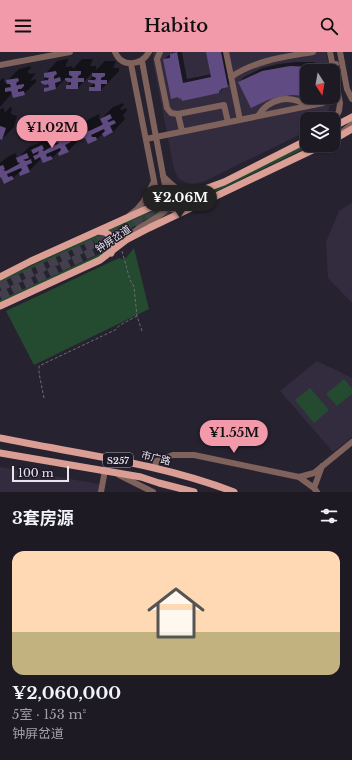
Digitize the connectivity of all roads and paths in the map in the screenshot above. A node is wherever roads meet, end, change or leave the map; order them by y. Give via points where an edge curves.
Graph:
1 (70, 52) edge
2 (115, 52) edge
3 (149, 52) edge
4 (160, 52) edge
5 (226, 52) edge
6 (270, 52) edge
7 (313, 52) edge
8 (330, 52) edge
9 (340, 52) edge
10 (142, 60) junction
11 (271, 60) junction
12 (342, 63) junction
13 (131, 64) junction
14 (333, 64) edge
15 (338, 64) edge
16 (0, 65) edge
17 (231, 77) junction
18 (352, 99) edge
19 (318, 104) edge
20 (307, 106) junction
21 (178, 114) junction
22 (258, 116) junction
23 (352, 117) edge
24 (240, 120) junction
25 (228, 122) junction
26 (340, 123) edge
27 (352, 124) edge
28 (352, 129) edge
29 (182, 132) junction
30 (340, 133) edge
31 (340, 135) edge
32 (156, 137) junction
33 (146, 139) junction
34 (300, 144) edge
35 (308, 152) edge
36 (164, 176) junction
37 (154, 181) junction
38 (191, 194) junction
39 (160, 204) junction
40 (168, 205) junction
41 (194, 207) junction
42 (117, 222) junction
43 (98, 231) junction
44 (123, 243) junction
45 (111, 253) junction
46 (0, 277) edge
47 (0, 306) edge
48 (137, 316) junction
49 (142, 331) dead end
50 (44, 398) dead end
51 (0, 438) edge
52 (352, 442) edge
53 (0, 453) edge
54 (144, 465) junction
55 (322, 466) junction
56 (154, 468) junction
57 (109, 471) junction
58 (141, 477) junction
59 (299, 477) junction
60 (159, 483) junction
61 (316, 490) edge
62 (101, 492) edge
63 (153, 492) edge
64 (177, 492) edge
65 (194, 492) edge
66 (234, 492) edge

1 - 16 street
2 - 13 street via 120,59
3 - 10 street
4 - 21 street via 157,59 167,108 171,113
5 - 17 street
6 - 11 street
7 - 11 street
8 - 14 street
9 - 12 street
10 - 13 street
10 - 32 street
11 - 17 street via 253,65
12 - 15 street
12 - 18 street via 347,89
13 - 33 street
17 - 24 street
19 - 20 street
20 - 22 street
20 - 22 street via 292,100 280,100 269,104
21 - 25 street via 224,105
21 - 29 street
22 - 24 street
23 - 26 main road
24 - 25 street
25 - 29 street
27 - 30 street
28 - 31 main road
29 - 32 street
32 - 33 street
32 - 36 street
33 - 37 street
34 - 38 main road, 钟屏岔道 via 237,176
35 - 41 main road, 钟屏岔道
36 - 38 street via 174,187
36 - 40 street
37 - 39 street
37 - 42 street via 143,203
38 - 40 main road, 钟屏岔道
38 - 41 street via 190,202
39 - 40 main road, 钟屏岔道
39 - 42 main road, 钟屏岔道
40 - 41 street via 172,210 181,211
40 - 44 street via 164,213 131,232
41 - 44 main road, 钟屏岔道
42 - 43 main road, 钟屏岔道
43 - 45 main road via 112,237 114,246
43 - 46 main road, 钟屏岔道
44 - 45 main road, 钟屏岔道
44 - 48 path via 130,280 134,287
45 - 47 main road, 钟屏岔道
48 - 49 path
48 - 50 path via 115,330 39,366
51 - 54 main road, 市广路 / S257
52 - 55 street
53 - 57 main road, S257
54 - 56 main road, 市广路 / S257
54 - 58 main road
55 - 59 street
55 - 61 street
56 - 59 street via 156,462 173,455 194,455
56 - 66 main road, 市广路 / S257
57 - 58 main road, S257
57 - 62 street
57 - 63 street
58 - 60 main road, S257
59 - 61 street
60 - 64 main road
60 - 65 main road, S257

